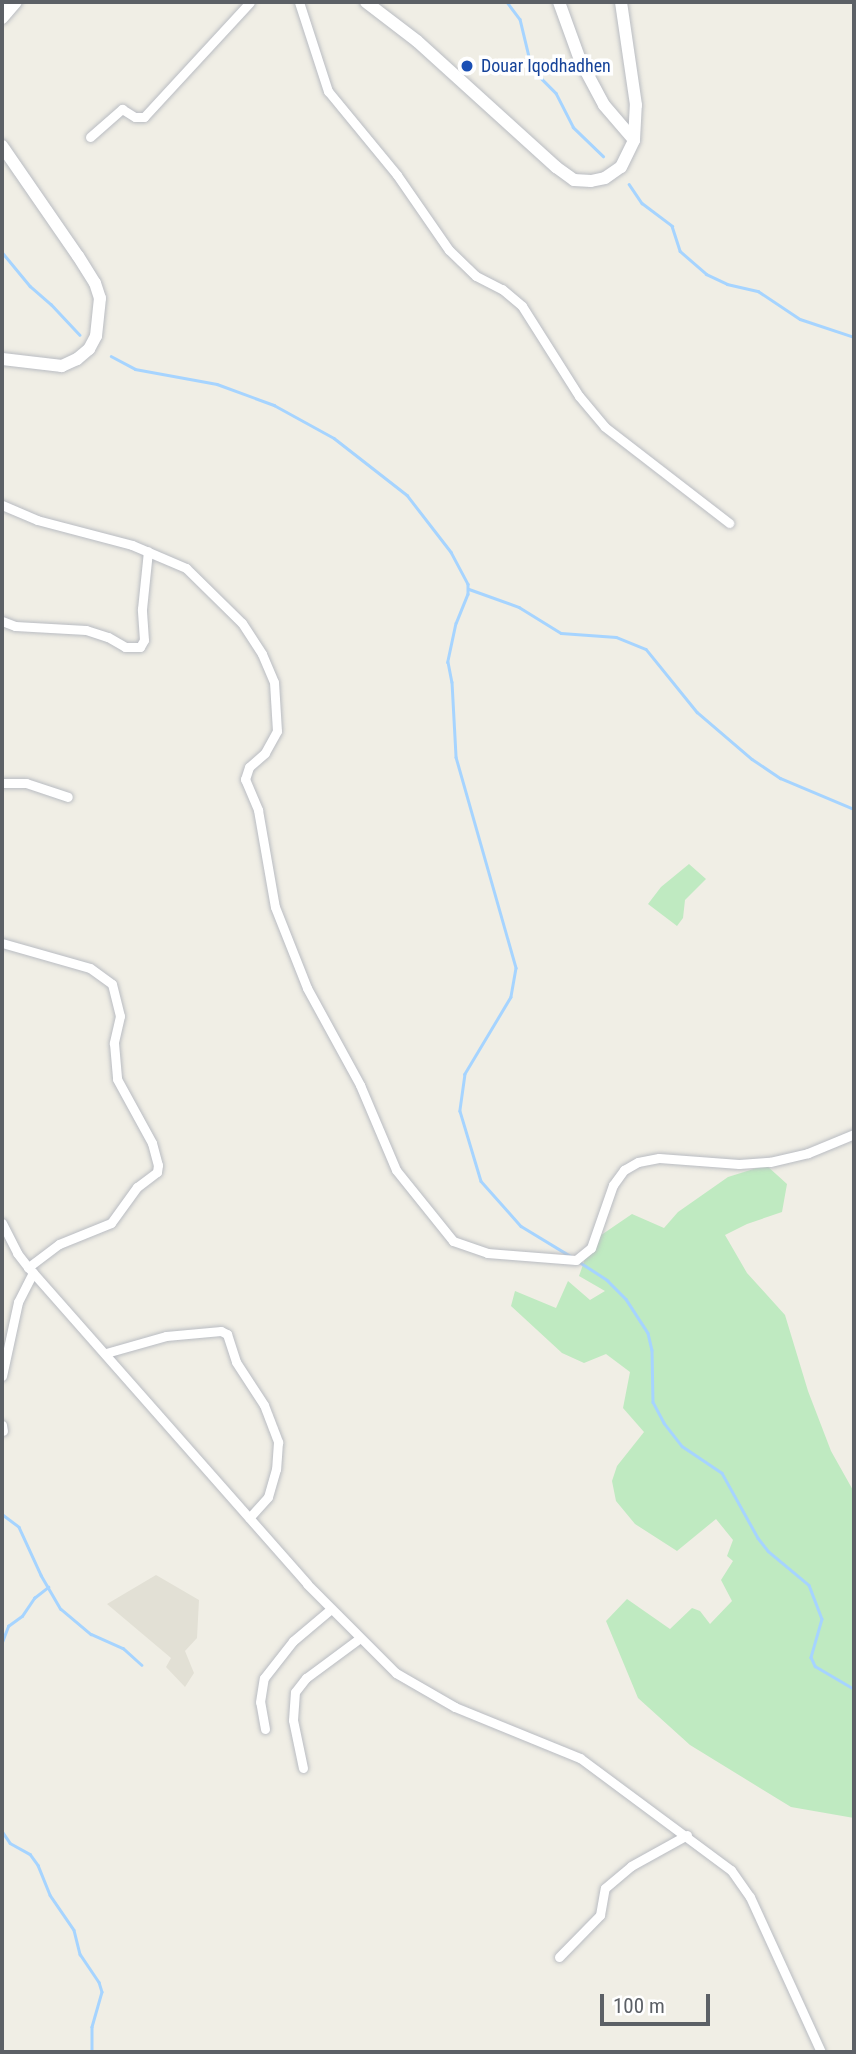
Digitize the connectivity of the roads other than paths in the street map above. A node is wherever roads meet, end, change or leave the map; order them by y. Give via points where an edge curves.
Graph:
1 (16, 2) edge
2 (250, 2) edge
3 (299, 2) edge
4 (366, 2) edge
5 (559, 2) edge
6 (621, 2) edge
7 (2, 18) edge
8 (90, 137) dead end
9 (634, 140) junction
10 (2, 146) edge
11 (2, 359) edge
12 (2, 505) edge
13 (729, 523) dead end
14 (148, 551) junction
15 (2, 621) edge
16 (2, 783) edge
17 (68, 797) dead end
18 (2, 943) edge
19 (854, 1135) edge
20 (2, 1223) edge
21 (31, 1270) junction
22 (106, 1353) junction
23 (2, 1376) edge
24 (249, 1518) junction
25 (331, 1609) junction
26 (360, 1638) junction
27 (265, 1729) dead end
28 (303, 1768) dead end
29 (687, 1835) junction
30 (559, 1957) dead end
31 (821, 2052) edge

1 - 7 street
2 - 8 street via 144,117 122,109
3 - 13 street via 328,91 397,175 449,250 476,276 522,306 579,396 605,427
4 - 9 street via 417,41 574,180 606,178 621,167
5 - 9 street via 580,60 604,105
6 - 9 street via 636,105
10 - 11 street via 78,257 100,299 96,336 77,359 62,366
12 - 14 street via 37,520
14 - 15 street via 140,647 125,647 86,630 15,626
14 - 19 street via 186,568 221,600 250,634 271,672 277,731 245,779 258,810 268,881 288,944 360,1085 400,1178 453,1241 487,1252 579,1259 591,1248 613,1185 638,1161 770,1162
16 - 17 street via 26,783
18 - 21 street via 90,968 112,984 120,1016 114,1043 117,1079 152,1143 158,1164 157,1172 137,1187 111,1223 59,1244
20 - 21 street
21 - 22 street
21 - 23 street via 18,1302
22 - 24 street
22 - 24 street via 166,1336 228,1334 236,1362 264,1405 278,1442 268,1497
24 - 25 street
25 - 26 street
25 - 27 street via 284,1650 264,1678 260,1702
26 - 28 street via 306,1678 295,1692 293,1720
26 - 29 street via 410,1683 455,1707 580,1758
29 - 30 street via 631,1866 605,1888 601,1913
29 - 31 street via 718,1857 744,1885

